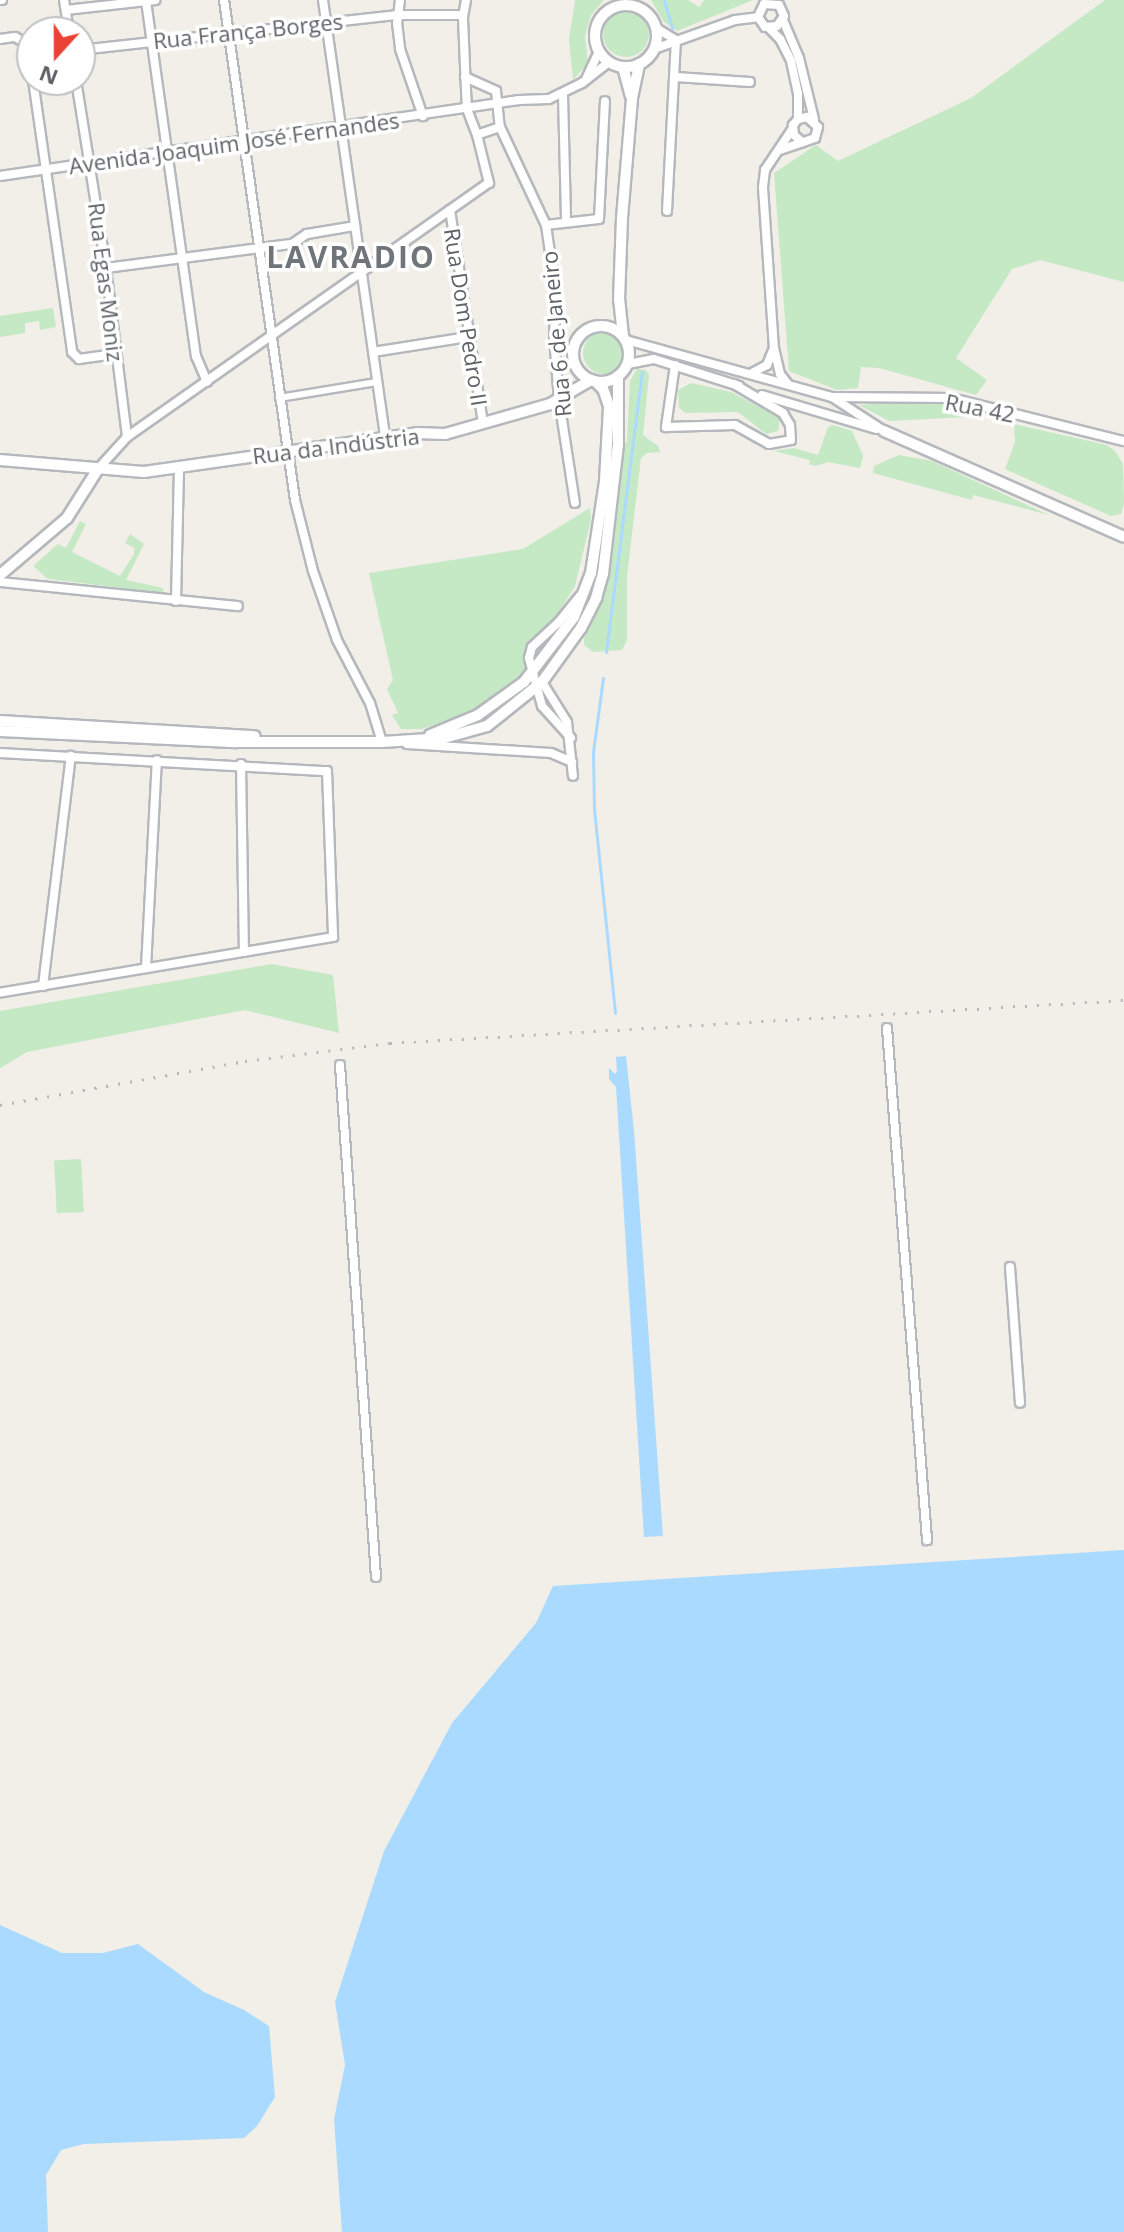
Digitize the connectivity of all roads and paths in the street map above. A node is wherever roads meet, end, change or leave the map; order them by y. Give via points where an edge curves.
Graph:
1 (155, 0) edge
2 (224, 0) edge
3 (323, 0) edge
4 (400, 0) edge
5 (466, 0) edge
6 (146, 1) edge
7 (780, 2) edge
8 (615, 3) edge
9 (640, 4) edge
10 (65, 5) edge
11 (398, 15) junction
12 (463, 15) junction
13 (758, 17) junction
14 (783, 20) junction
15 (327, 23) junction
16 (656, 28) junction
17 (769, 28) junction
18 (229, 35) junction
19 (676, 40) junction
20 (152, 41) junction
21 (96, 48) edge
22 (654, 49) junction
23 (599, 51) junction
24 (609, 62) junction
25 (639, 64) junction
26 (623, 67) junction
27 (465, 77) junction
28 (587, 77) junction
29 (676, 77) junction
30 (750, 82) dead end
31 (563, 95) junction
32 (35, 96) edge
33 (79, 96) edge
34 (632, 98) junction
35 (605, 101) dead end
36 (497, 105) junction
37 (467, 109) junction
38 (423, 116) junction
39 (798, 119) junction
40 (814, 120) junction
41 (341, 127) junction
42 (500, 127) junction
43 (793, 128) junction
44 (477, 135) junction
45 (243, 141) junction
46 (802, 142) junction
47 (780, 150) junction
48 (166, 152) junction
49 (90, 163) junction
50 (46, 169) junction
51 (0, 176) edge
52 (450, 210) junction
53 (667, 211) dead end
54 (566, 220) junction
55 (546, 225) junction
56 (355, 226) junction
57 (258, 247) junction
58 (184, 256) junction
59 (106, 268) junction
60 (362, 273) junction
61 (619, 300) junction
62 (602, 326) junction
63 (272, 335) junction
64 (468, 337) junction
65 (624, 338) junction
66 (774, 349) junction
67 (373, 352) junction
68 (115, 354) junction
69 (574, 359) junction
70 (628, 364) junction
71 (675, 365) junction
72 (752, 373) junction
73 (618, 376) junction
74 (593, 381) junction
75 (207, 382) junction
76 (377, 382) junction
77 (734, 384) junction
78 (788, 384) junction
79 (563, 397) junction
80 (832, 397) junction
81 (279, 398) junction
82 (483, 423) junction
83 (884, 431) junction
84 (127, 437) junction
85 (385, 438) junction
86 (1124, 441) edge
87 (287, 452) junction
88 (0, 460) edge
89 (179, 466) junction
90 (98, 469) junction
91 (575, 503) dead end
92 (1124, 537) edge
93 (0, 575) edge
94 (0, 582) edge
95 (588, 584) junction
96 (176, 601) junction
97 (238, 606) dead end
98 (532, 674) junction
99 (539, 685) junction
100 (0, 721) edge
101 (0, 731) edge
102 (421, 738) junction
103 (571, 738) junction
104 (325, 742) junction
105 (382, 742) junction
106 (0, 753) edge
107 (71, 756) junction
108 (157, 760) junction
109 (572, 762) junction
110 (241, 764) junction
111 (573, 776) dead end
112 (244, 952) junction
113 (146, 968) junction
114 (43, 986) junction
115 (0, 993) edge
116 (887, 1028) dead end
117 (340, 1065) dead end
118 (1010, 1267) dead end
119 (1020, 1403) dead end
120 (927, 1540) dead end
121 (376, 1577) dead end

1 - 6 street
2 - 18 street
3 - 15 street
4 - 11 street
5 - 12 street
6 - 10 street
6 - 20 street
7 - 13 street via 764,4
7 - 14 street
8 - 9 street
8 - 23 street via 597,23
9 - 16 street
11 - 12 street, Rua França Borges
11 - 15 street, Rua França Borges
11 - 38 street via 402,60
12 - 27 street
13 - 17 street
13 - 19 street
14 - 17 street
14 - 40 street via 799,58
15 - 18 street, Rua França Borges
15 - 41 street
16 - 19 street
16 - 22 street
17 - 39 street via 791,61
18 - 20 street, Rua França Borges
18 - 45 street
19 - 22 street
19 - 29 street
20 - 21 street, Rua França Borges
20 - 48 street
22 - 25 street
23 - 24 street
23 - 28 street
24 - 26 street
24 - 28 street
25 - 26 street
25 - 34 street
26 - 34 street
27 - 36 street via 496,91
27 - 37 street
28 - 31 street
29 - 30 street
29 - 53 street
31 - 36 street, Avenida Joaquim José Fernandes
31 - 54 street
32 - 50 street
33 - 49 street, Rua Egas Moniz
34 - 61 street
35 - 54 street via 599,219
36 - 37 street, Avenida Joaquim José Fernandes
36 - 42 street, Rua 6 de Janeiro
37 - 38 street, Avenida Joaquim José Fernandes
37 - 44 street
38 - 41 street, Avenida Joaquim José Fernandes
39 - 40 street
39 - 43 street
40 - 46 street via 817,135
41 - 45 street, Avenida Joaquim José Fernandes
41 - 56 street
42 - 44 street
42 - 55 street, Rua 6 de Janeiro
43 - 46 street
43 - 47 street
44 - 52 street via 489,183
45 - 48 street, Avenida Joaquim José Fernandes
45 - 57 street
46 - 47 street
47 - 66 street via 765,170 763,187
48 - 49 street, Avenida Joaquim José Fernandes
48 - 58 street
49 - 50 street, Avenida Joaquim José Fernandes
49 - 59 street, Rua Egas Moniz
50 - 51 street, Avenida Joaquim José Fernandes
50 - 68 street via 73,355 79,359
52 - 60 street
52 - 64 street, Rua Dom Pedro II
54 - 55 street
55 - 79 street, Rua 6 de Janeiro
56 - 57 street via 307,234 292,244
56 - 60 street
57 - 58 street
57 - 63 street
58 - 59 street
58 - 75 street via 196,356
59 - 68 street, Rua Egas Moniz
60 - 63 street
60 - 67 street
61 - 62 street
61 - 65 street
62 - 65 street
62 - 69 street via 580,335
63 - 75 street
63 - 81 street
64 - 67 street
64 - 82 street, Rua Dom Pedro II
65 - 70 street
65 - 72 street
66 - 72 street via 767,365
66 - 78 street
67 - 76 street
68 - 84 street, Rua Egas Moniz
69 - 74 street
69 - 79 street via 574,378
70 - 71 street via 648,358
70 - 73 street
71 - 77 street
71 - 77 street via 666,427 735,425 769,444 791,440 783,413
72 - 78 street
73 - 74 street
73 - 99 street via 618,444 600,585 581,628
74 - 79 street, Rua da Indústria
74 - 95 street via 607,399 609,419
75 - 84 street
76 - 81 street
76 - 85 street
77 - 83 street via 786,405
78 - 80 street
79 - 82 street, Rua da Indústria
79 - 91 street, Rua 6 de Janeiro
80 - 83 street
80 - 86 street, Rua 42 via 951,398
81 - 87 street
82 - 85 street, Rua da Indústria via 445,434
83 - 92 street
84 - 90 street
85 - 87 street, Rua da Indústria
87 - 89 street, Rua da Indústria
87 - 105 street via 313,571
88 - 90 street, Rua da Indústria
89 - 90 street, Rua da Indústria via 136,473
89 - 96 street
90 - 93 street via 67,518
94 - 96 street
95 - 98 street via 574,617
95 - 98 street via 532,647
96 - 97 street
98 - 99 street
98 - 102 street via 478,715
99 - 102 street via 487,726 444,738
99 - 103 street via 567,722
99 - 103 street via 544,709
100 - 104 street
101 - 104 street
102 - 105 street
103 - 109 street
104 - 105 street
105 - 109 street via 551,753
106 - 107 street
107 - 108 street
107 - 114 street
108 - 110 street
108 - 113 street
109 - 111 street
110 - 112 street
110 - 112 street via 327,771 333,937
112 - 113 street
113 - 114 street
114 - 115 street
116 - 120 street
117 - 121 street
118 - 119 street

